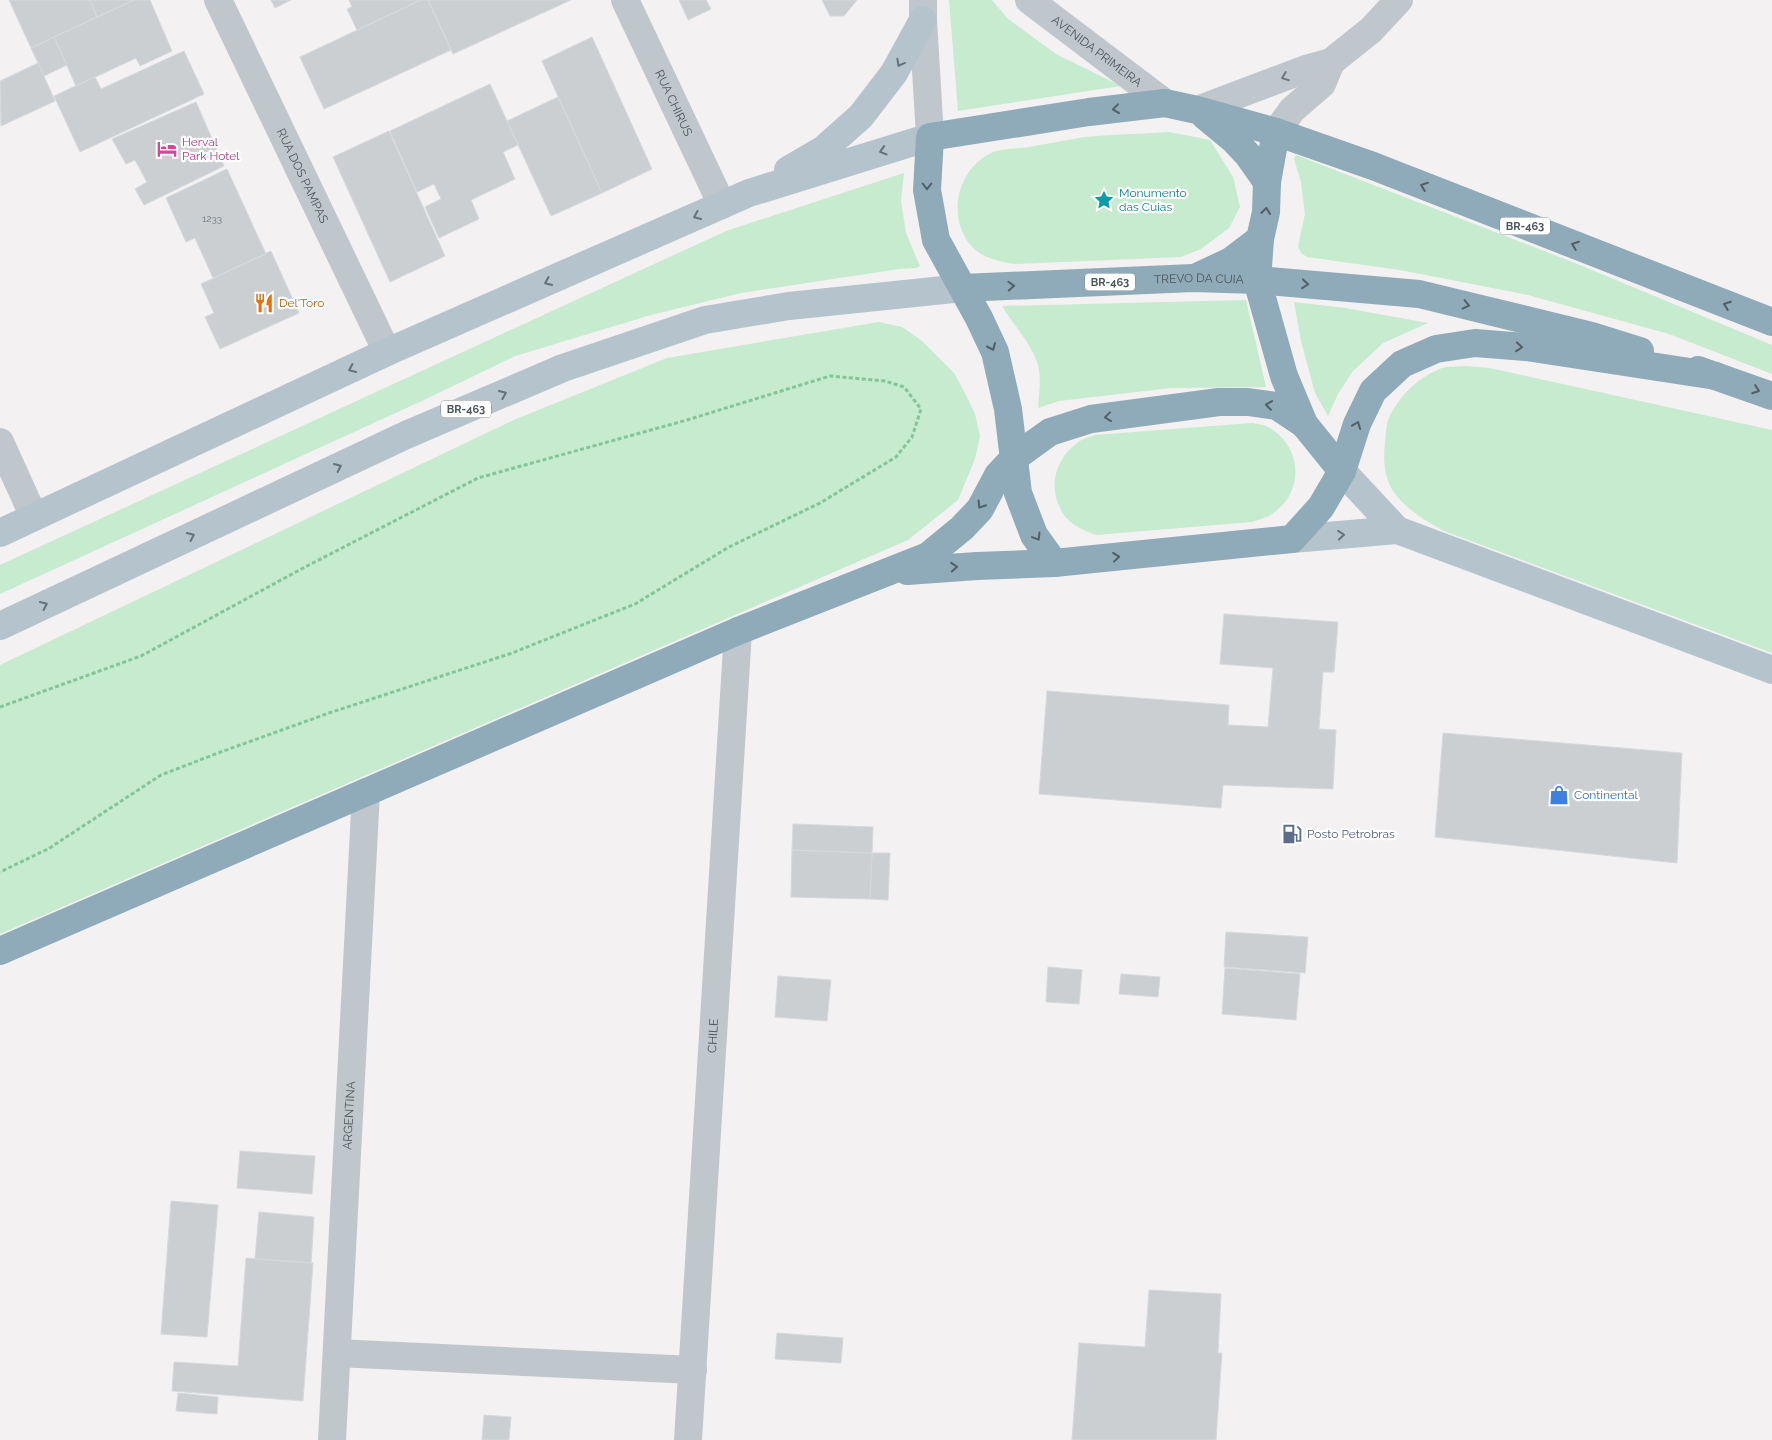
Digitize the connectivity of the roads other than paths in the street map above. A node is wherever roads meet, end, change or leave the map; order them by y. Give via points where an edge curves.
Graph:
1 (218, 0) edge
2 (625, 0) edge
3 (1029, 0) edge
4 (1398, 0) edge
5 (923, 10) edge
6 (1331, 62) junction
7 (1164, 102) junction
8 (1197, 110) junction
9 (1276, 132) junction
10 (930, 137) junction
11 (1267, 182) junction
12 (749, 193) junction
13 (722, 205) junction
14 (1260, 239) junction
15 (1193, 278) junction
16 (1257, 280) junction
17 (962, 288) junction
18 (1772, 322) edge
19 (387, 352) junction
20 (1716, 376) junction
21 (1772, 396) edge
22 (1304, 424) junction
23 (0, 442) edge
24 (1014, 458) junction
25 (1342, 471) junction
26 (34, 518) junction
27 (1397, 530) junction
28 (0, 533) edge
29 (1292, 539) junction
30 (1054, 563) junction
31 (888, 572) junction
32 (0, 626) edge
33 (738, 630) junction
34 (1772, 670) edge
35 (366, 792) junction
36 (0, 951) edge
37 (337, 1353) junction
38 (693, 1370) junction
39 (332, 1440) edge
40 (688, 1440) edge

1 - 19 street, RUA DOS PAMPAS
2 - 13 street, RUA CHIRUS
3 - 7 street, AVENIDA PRIMEIRA
4 - 6 street via 1371,30
5 - 10 street
5 -> 12 main road via 894,73 861,116 824,149
6 -> 8 street
6 - 9 street via 1322,84 1292,110
7 - 8 highway, BR-463
7 -> 10 highway, BR-463
8 - 9 highway, BR-463
8 - 11 highway via 1234,140
9 - 11 highway
18 -> 9 highway, BR-463 via 1373,166
10 -> 12 main road, BR-463
10 -> 17 highway via 927,190 936,240
14 -> 11 highway via 1266,212
12 - 13 main road, BR-463
13 -> 19 main road, BR-463
14 - 15 highway via 1231,261
14 - 16 highway
15 - 16 highway, TREVO DA CUIA / BR-463
17 -> 15 highway, TREVO DA CUIA / BR-463
16 -> 20 highway, BR-463 via 1419,294 1592,336
16 - 22 highway via 1284,376
17 -> 24 highway via 995,352 1008,409
32 -> 17 main road, BR-463 via 406,435 563,368 705,320 789,306
19 -> 26 main road, BR-463
20 -> 21 highway, BR-463
25 -> 20 highway via 1357,424 1373,392 1402,364 1436,349 1475,343 1526,347
22 -> 24 highway via 1277,406 1219,402 1091,419 1050,432
22 - 25 highway
23 - 26 street
24 -> 30 highway via 1018,493 1034,535
24 -> 31 highway via 998,475 980,509 962,528 928,556
25 - 27 main road
25 - 29 highway via 1321,507
26 - 28 main road, BR-463
29 -> 27 main road
27 - 34 main road
30 -> 29 highway
31 -> 30 highway
31 - 33 highway
33 - 35 highway
33 - 38 street, CHILE
35 - 36 highway
35 - 37 street, ARGENTINA
37 - 38 street
37 - 39 street, ARGENTINA
38 - 40 street, CHILE

